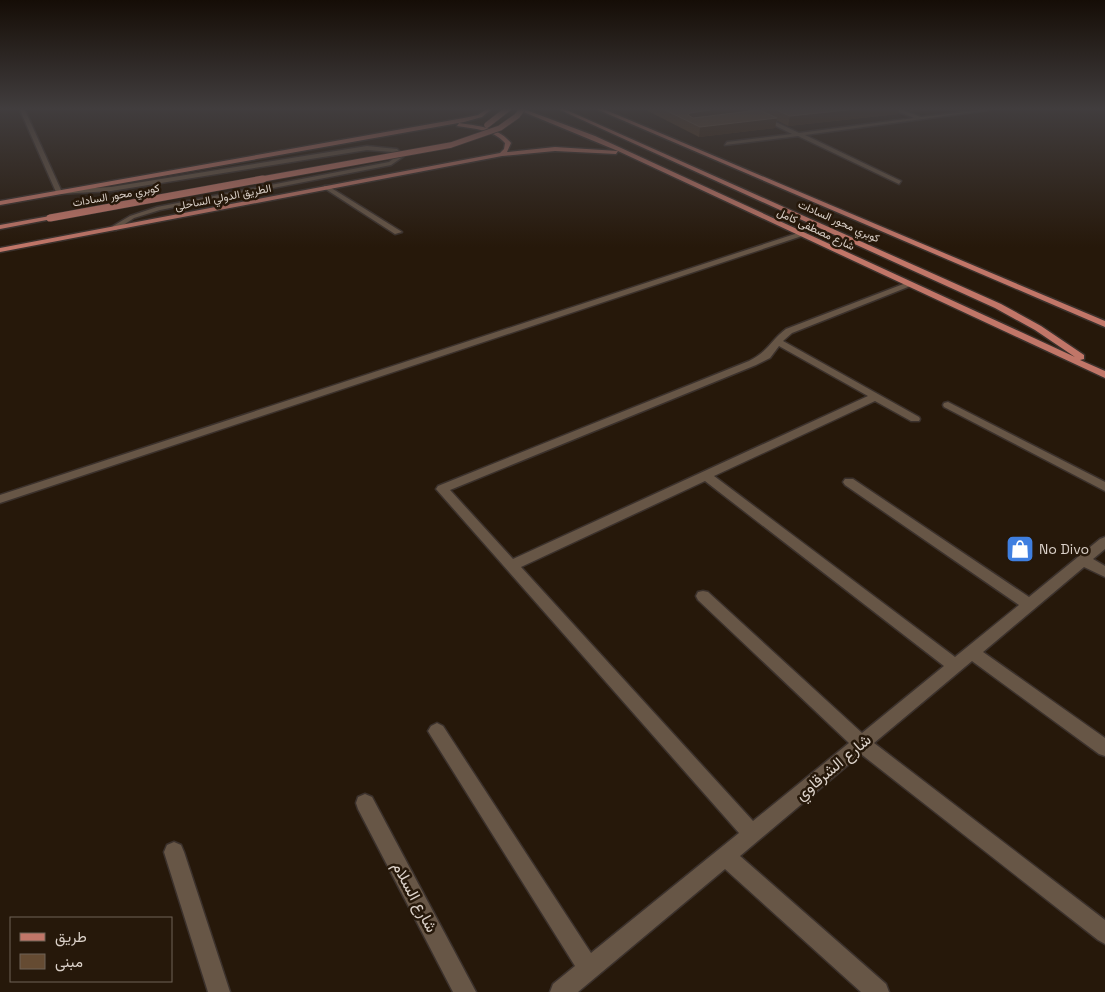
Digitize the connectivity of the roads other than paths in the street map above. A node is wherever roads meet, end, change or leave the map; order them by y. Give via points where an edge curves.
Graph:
1 (42, 154) edge
2 (272, 154) edge
3 (324, 154) edge
4 (369, 154) edge
5 (397, 154) edge
6 (400, 154) edge
7 (500, 154) edge
8 (628, 154) edge
9 (661, 154) edge
10 (705, 154) edge
11 (839, 154) edge
12 (319, 155) junction
13 (240, 168) junction
14 (347, 172) junction
15 (178, 178) junction
16 (899, 182) dead end
17 (265, 188) junction
18 (326, 188) junction
19 (59, 192) junction
20 (197, 201) junction
21 (0, 203) edge
22 (48, 214) junction
23 (0, 219) edge
24 (0, 227) edge
25 (116, 228) junction
26 (398, 232) dead end
27 (801, 234) junction
28 (0, 250) edge
29 (910, 284) junction
30 (1105, 324) edge
31 (777, 341) junction
32 (1102, 374) edge
33 (875, 397) junction
34 (948, 405) dead end
35 (915, 419) dead end
36 (706, 476) junction
37 (849, 482) dead end
38 (1105, 487) edge
39 (0, 499) edge
40 (1105, 542) edge
41 (1084, 560) junction
42 (511, 566) junction
43 (1105, 572) edge
44 (703, 596) dead end
45 (1031, 605) junction
46 (972, 652) junction
47 (956, 666) junction
48 (437, 731) dead end
49 (862, 744) junction
50 (1105, 748) edge
51 (365, 803) dead end
52 (752, 834) junction
53 (174, 852) dead end
54 (726, 856) junction
55 (1105, 933) edge
56 (589, 969) junction
57 (219, 992) edge
58 (465, 992) edge
59 (561, 992) edge
60 (878, 992) edge

1 - 19 street
2 - 19 main road
3 - 12 street
4 - 22 main road, كوبري محور السادات, bridge
5 - 22 main road, كوبري محور السادات, bridge
6 - 14 street via 391,163
7 - 18 main road, الطريق الدولي الساحلى
8 - 27 main road, شارع مصطفى كامل
9 - 32 main road, كوبري محور السادات via 966,291 1038,328
10 - 30 main road, شارع مصطفى كامل
11 - 16 street
12 - 13 street
12 - 14 street
13 - 15 street
13 - 17 street
14 - 17 street
15 - 19 street
15 - 20 street
17 - 20 street
18 - 25 main road, الطريق الدولي الساحلى
18 - 26 street
19 - 21 main road
20 - 25 street via 141,213
22 - 23 main road, كوبري محور السادات
22 - 24 main road, كوبري محور السادات
25 - 28 main road, الطريق الدولي الساحلى
27 - 29 main road, شارع مصطفى كامل
27 - 39 street
29 - 31 street via 788,331
29 - 32 main road, شارع مصطفى كامل
31 - 33 street
31 - 42 street via 769,353 752,363 442,489
33 - 35 street
33 - 36 street
34 - 38 street
36 - 42 street
36 - 47 street
37 - 45 street
40 - 41 street, شارع الشرقاوي
41 - 43 street
41 - 45 street, شارع الشرقاوي
42 - 52 street
44 - 49 street
45 - 46 street, شارع الشرقاوي
46 - 47 street, شارع الشرقاوي
46 - 50 street
47 - 49 street, شارع الشرقاوي
48 - 56 street
49 - 52 street, شارع الشرقاوي
49 - 55 street
51 - 58 street, شارع السلام
52 - 54 street, شارع الشرقاوي
53 - 57 street
54 - 56 street, شارع الشرقاوي
54 - 60 street
56 - 59 street, شارع الشرقاوي

